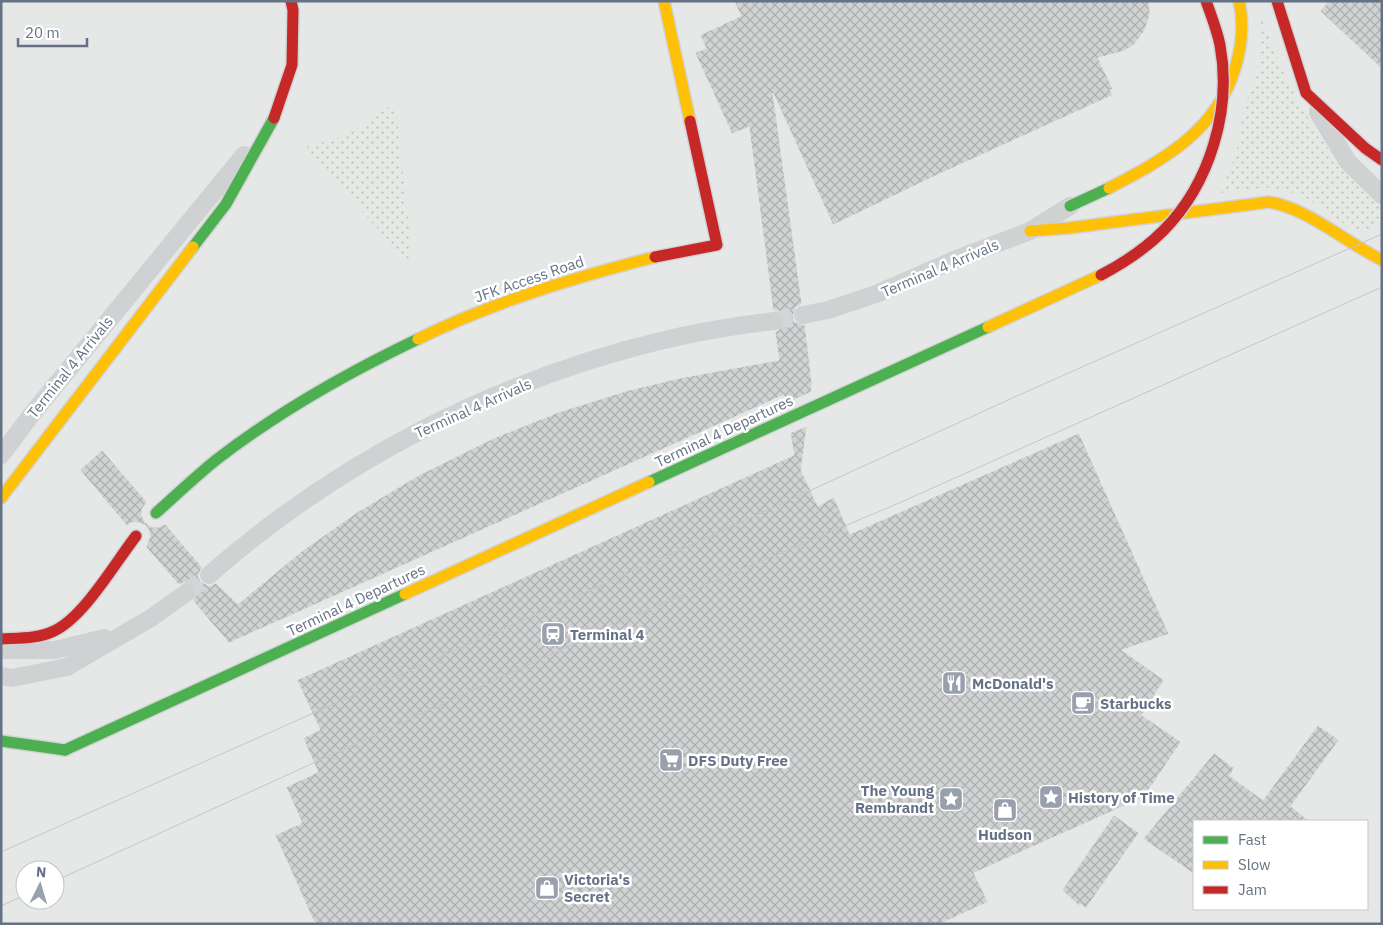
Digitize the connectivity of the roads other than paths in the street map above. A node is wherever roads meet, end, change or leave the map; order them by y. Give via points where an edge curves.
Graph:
1 (291, 1) edge
2 (664, 1) edge
3 (1206, 1) edge
4 (1239, 1) edge
5 (1277, 1) edge
6 (1306, 92) junction
7 (274, 118) junction
8 (1382, 160) edge
9 (1382, 195) edge
10 (1070, 206) joint
11 (1030, 231) junction
12 (1382, 260) edge
13 (804, 316) tunnel mouth
14 (774, 320) tunnel mouth
15 (1, 455) edge
16 (1, 498) edge
17 (156, 513) dead end
18 (136, 536) dead end
19 (209, 575) tunnel mouth
20 (186, 593) tunnel mouth
21 (121, 634) junction
22 (1, 639) edge
23 (1, 650) edge
24 (1, 676) edge
25 (1, 741) edge

1 - 7 main road via 292,64
2 - 17 main road, JFK Access Road via 717,245 560,282 411,341 302,401 239,443
3 - 25 main road, Terminal 4 Departures, bridge via 1217,32 1223,73 1221,112 1212,152 1195,187 1173,219 1144,248 1125,261 1060,295 65,750
4 - 10 main road via 1243,27 1238,62 1215,112 1172,154 1154,166
5 - 6 main road
6 - 8 main road
6 - 9 street via 1348,162
7 - 15 street, Terminal 4 Arrivals
7 - 16 main road via 226,204
10 - 11 street, Terminal 4 Arrivals
11 - 12 main road via 1269,202 1296,209
11 - 13 street, Terminal 4 Arrivals via 876,294
14 - 19 street, Terminal 4 Arrivals via 617,352 552,373 471,406 334,480 274,522
18 - 22 main road via 72,619 55,631 30,638
20 - 21 street
21 - 23 street via 55,650
21 - 24 street via 67,667 12,678

